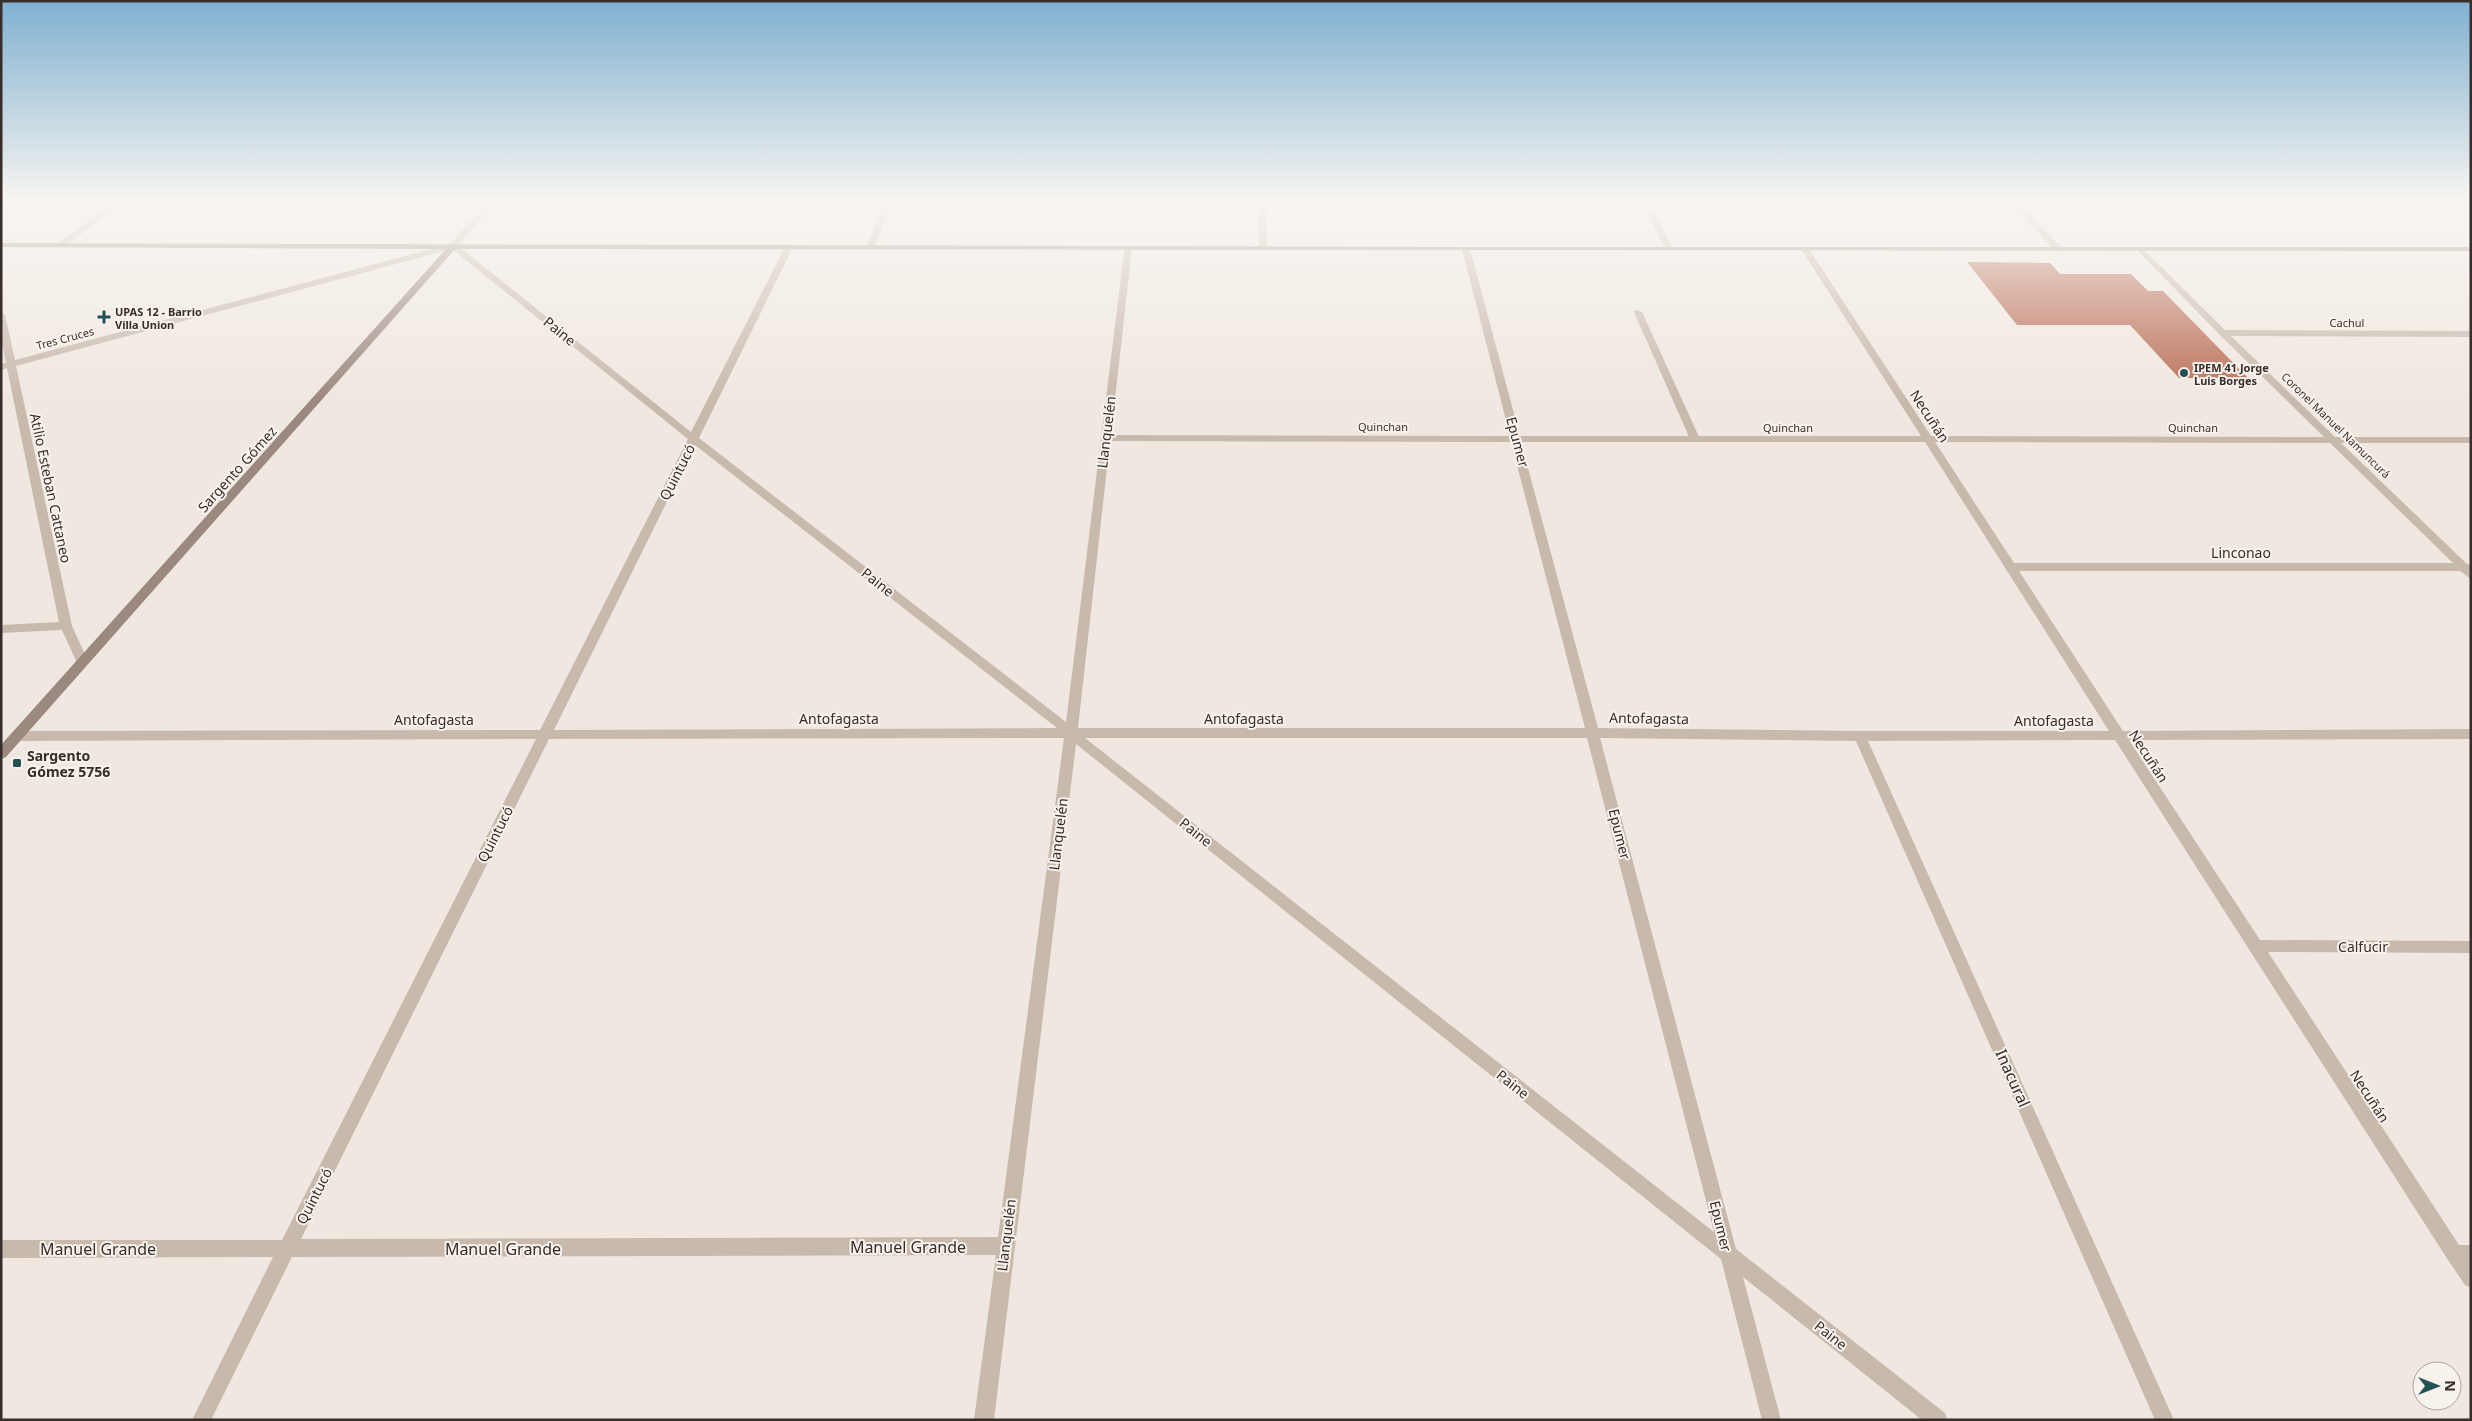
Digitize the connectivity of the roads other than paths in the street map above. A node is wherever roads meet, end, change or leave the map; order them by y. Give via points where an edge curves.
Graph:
1 (369, 268) edge
2 (433, 268) edge
3 (481, 268) edge
4 (778, 268) edge
5 (1126, 268) edge
6 (1471, 268) edge
7 (1818, 268) edge
8 (2160, 268) edge
9 (1638, 312) dead end
10 (1, 315) edge
11 (2223, 333) junction
12 (2471, 334) edge
13 (6, 365) edge
14 (1106, 438) junction
15 (694, 439) junction
16 (1517, 439) junction
17 (1695, 439) junction
18 (2333, 439) junction
19 (1927, 440) junction
20 (2471, 440) edge
21 (2012, 567) junction
22 (2466, 567) edge
23 (2471, 575) edge
24 (66, 626) junction
25 (1, 629) edge
26 (83, 663) junction
27 (1071, 733) junction
28 (1594, 733) junction
29 (546, 734) junction
30 (2471, 734) edge
31 (2118, 735) junction
32 (18, 736) junction
33 (1860, 736) junction
34 (1, 754) edge
35 (2256, 946) junction
36 (2471, 947) edge
37 (1004, 1246) junction
38 (1, 1249) edge
39 (287, 1250) junction
40 (2463, 1254) edge
41 (1728, 1255) junction
42 (2471, 1279) edge
43 (201, 1420) edge
44 (984, 1420) edge
45 (1772, 1420) edge
46 (1938, 1420) edge
47 (2165, 1420) edge

1 - 13 street, Tres Cruces
2 - 26 main road, Sargento Gómez
3 - 15 street, Paine
4 - 15 street, Quintucó
5 - 14 street, Llanquelén
6 - 16 street, Epumer
7 - 19 street, Necuñán
8 - 11 street, Coronel Manuel Namuncurá
9 - 17 street
10 - 13 street, Atilio Esteban Cattaneo
11 - 12 street, Cachul
11 - 18 street, Coronel Manuel Namuncurá
13 - 24 street, Atilio Esteban Cattaneo
14 - 16 street, Quinchan
14 - 27 street, Llanquelén
15 - 27 street, Paine
15 - 29 street, Quintucó
16 - 17 street, Quinchan
16 - 28 street, Epumer
17 - 19 street, Quinchan
18 - 19 street, Quinchan
18 - 20 street, Quinchan
18 - 22 street, Coronel Manuel Namuncurá
19 - 21 street, Necuñán
21 - 22 street, Linconao
21 - 31 street, Necuñán
22 - 23 street, Coronel Manuel Namuncurá
24 - 25 street
24 - 26 street, Atilio Esteban Cattaneo
26 - 32 main road, Sargento Gómez
27 - 28 street, Antofagasta
27 - 29 street, Antofagasta
27 - 37 street, Llanquelén
27 - 41 street, Paine
28 - 33 street, Antofagasta
28 - 41 street, Epumer
29 - 32 street, Antofagasta
29 - 39 street, Quintucó
30 - 31 street, Antofagasta
31 - 33 street, Antofagasta
31 - 35 street, Necuñán
32 - 34 main road, Sargento Gómez
33 - 47 street, Inacural
35 - 36 street, Calfucir
35 - 40 street, Necuñán
37 - 39 street, Manuel Grande
37 - 44 street, Llanquelén
38 - 39 street, Manuel Grande
39 - 43 street, Quintucó
40 - 42 street, Necuñán
41 - 45 street, Epumer
41 - 46 street, Paine

